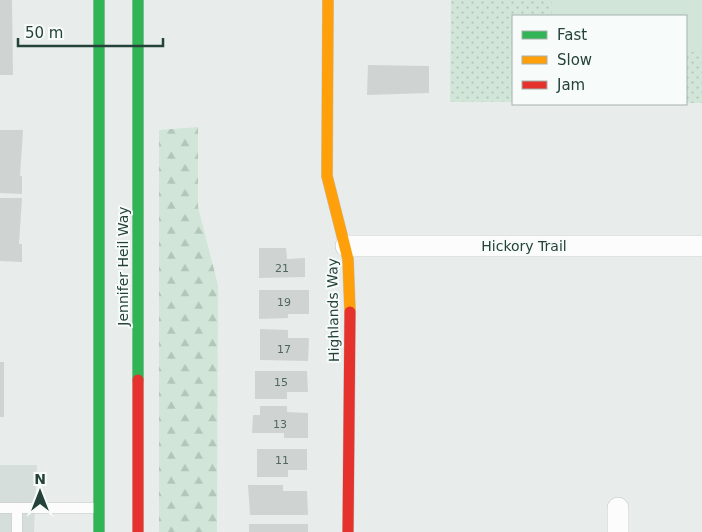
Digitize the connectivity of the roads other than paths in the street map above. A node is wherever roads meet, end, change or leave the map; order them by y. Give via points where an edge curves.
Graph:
1 (99, 0) edge
2 (138, 0) edge
3 (328, 0) edge
4 (346, 246) junction
5 (702, 246) edge
6 (0, 508) edge
7 (17, 508) junction
8 (99, 508) junction
9 (618, 508) dead end
10 (17, 532) edge
11 (99, 532) edge
12 (138, 532) edge
13 (348, 532) edge
14 (618, 532) edge

1 - 8 main road, Jennifer Heil Way
2 - 12 main road, Jennifer Heil Way
3 - 4 main road, Highlands Way via 327,176
4 - 5 street, Hickory Trail
4 - 13 main road, Highlands Way via 350,271
6 - 7 lane
7 - 8 lane
7 - 10 lane
8 - 11 main road, Jennifer Heil Way
9 - 14 street

